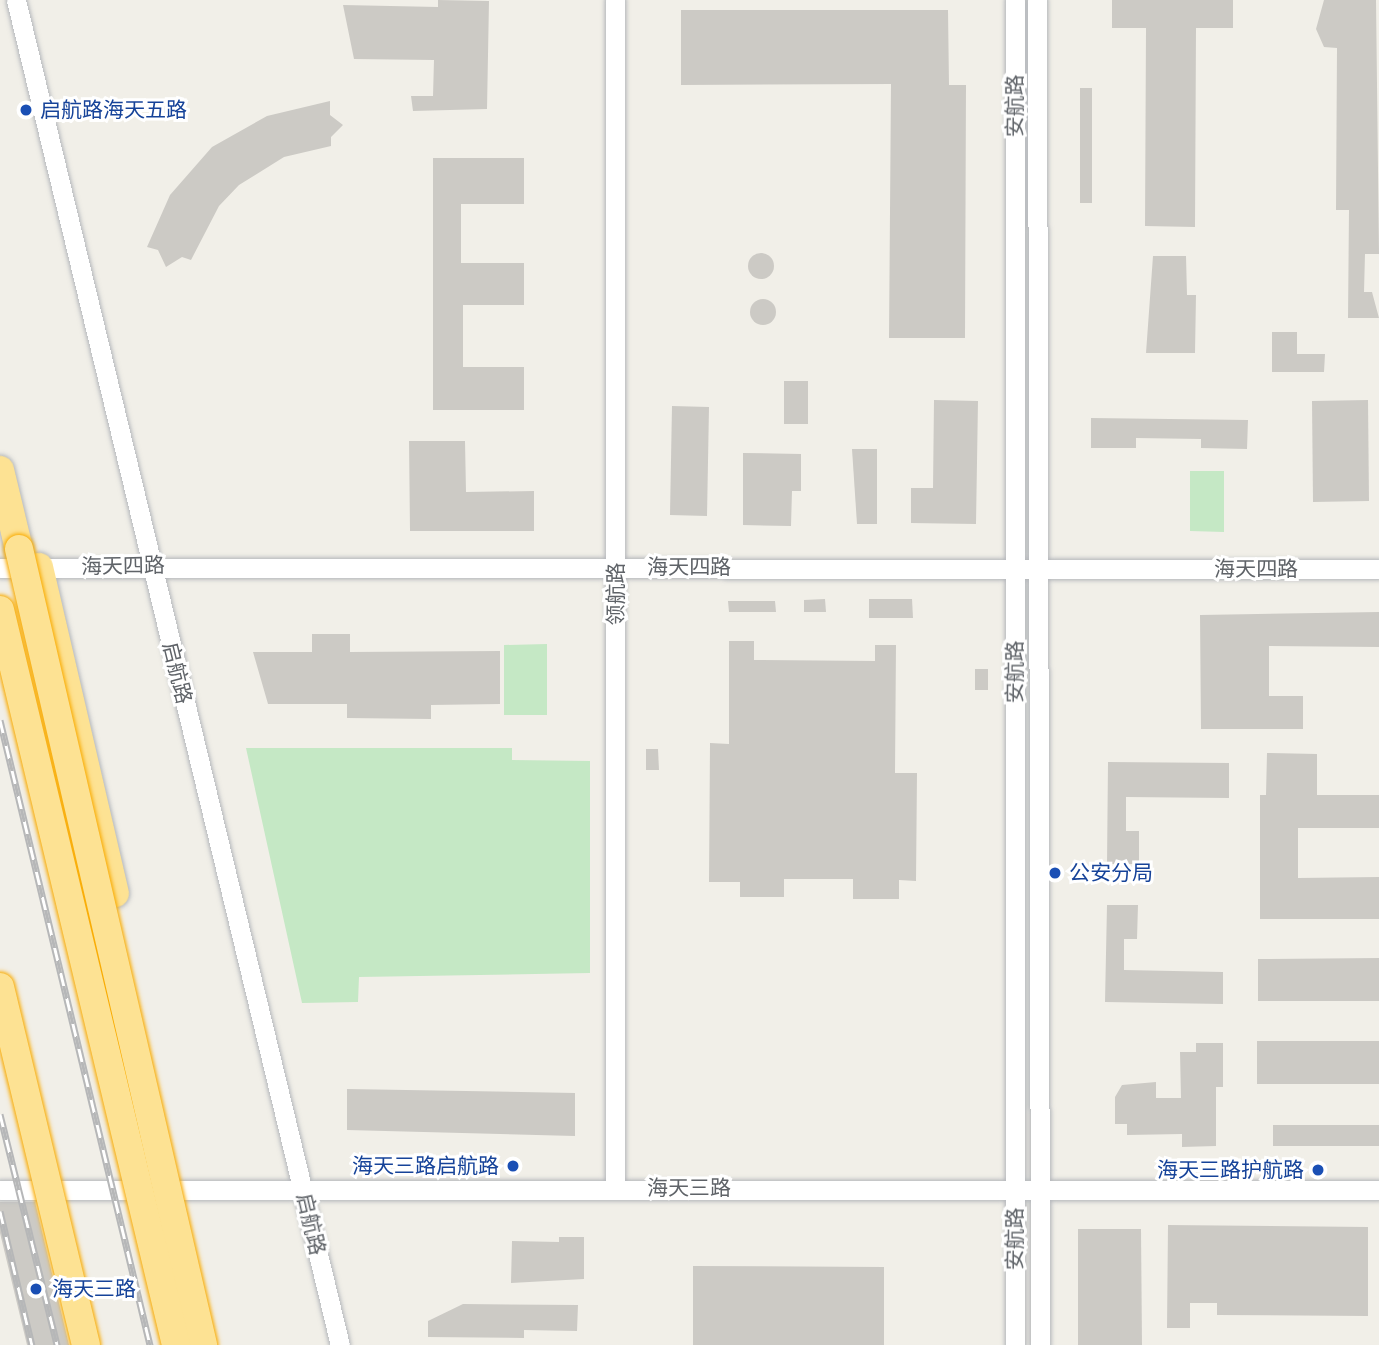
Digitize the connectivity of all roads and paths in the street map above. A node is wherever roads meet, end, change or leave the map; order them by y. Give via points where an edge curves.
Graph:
1 (16, 0) edge
2 (615, 0) edge
3 (1015, 0) edge
4 (1037, 0) edge
5 (0, 470) edge
6 (19, 561) edge
7 (151, 565) junction
8 (617, 567) junction
9 (1014, 567) junction
10 (1038, 567) junction
11 (1379, 569) edge
12 (0, 610) edge
13 (0, 987) edge
14 (155, 1130) junction
15 (303, 1187) junction
16 (615, 1187) junction
17 (1015, 1189) junction
18 (1039, 1189) junction
19 (0, 1190) edge
20 (1379, 1190) edge
21 (86, 1345) edge
22 (176, 1345) edge
23 (203, 1345) edge
24 (340, 1345) edge
25 (1015, 1345) edge
26 (1040, 1345) edge

1 - 7 street, 启航路
2 - 8 street, 领航路
3 - 9 street, 安航路
4 - 10 street, 安航路
5 - 6 highway
6 - 7 street, 海天四路
6 - 14 highway, bridge
6 - 14 highway via 115,893 156,1075
7 - 8 street, 海天四路
7 - 15 street, 启航路
8 - 9 street, 海天四路
8 - 16 street, 领航路
9 - 10 street, 海天四路
9 - 17 street, 安航路
10 - 11 street, 海天四路
10 - 18 street, 安航路
12 - 22 highway, bridge
13 - 21 highway, bridge
14 - 23 highway, bridge
15 - 16 street, 海天三路
15 - 19 street, 海天三路
15 - 24 street, 启航路
16 - 17 street, 海天三路
17 - 18 street, 海天三路
17 - 25 street, 安航路
18 - 20 street, 海天三路
18 - 26 street, 安航路

